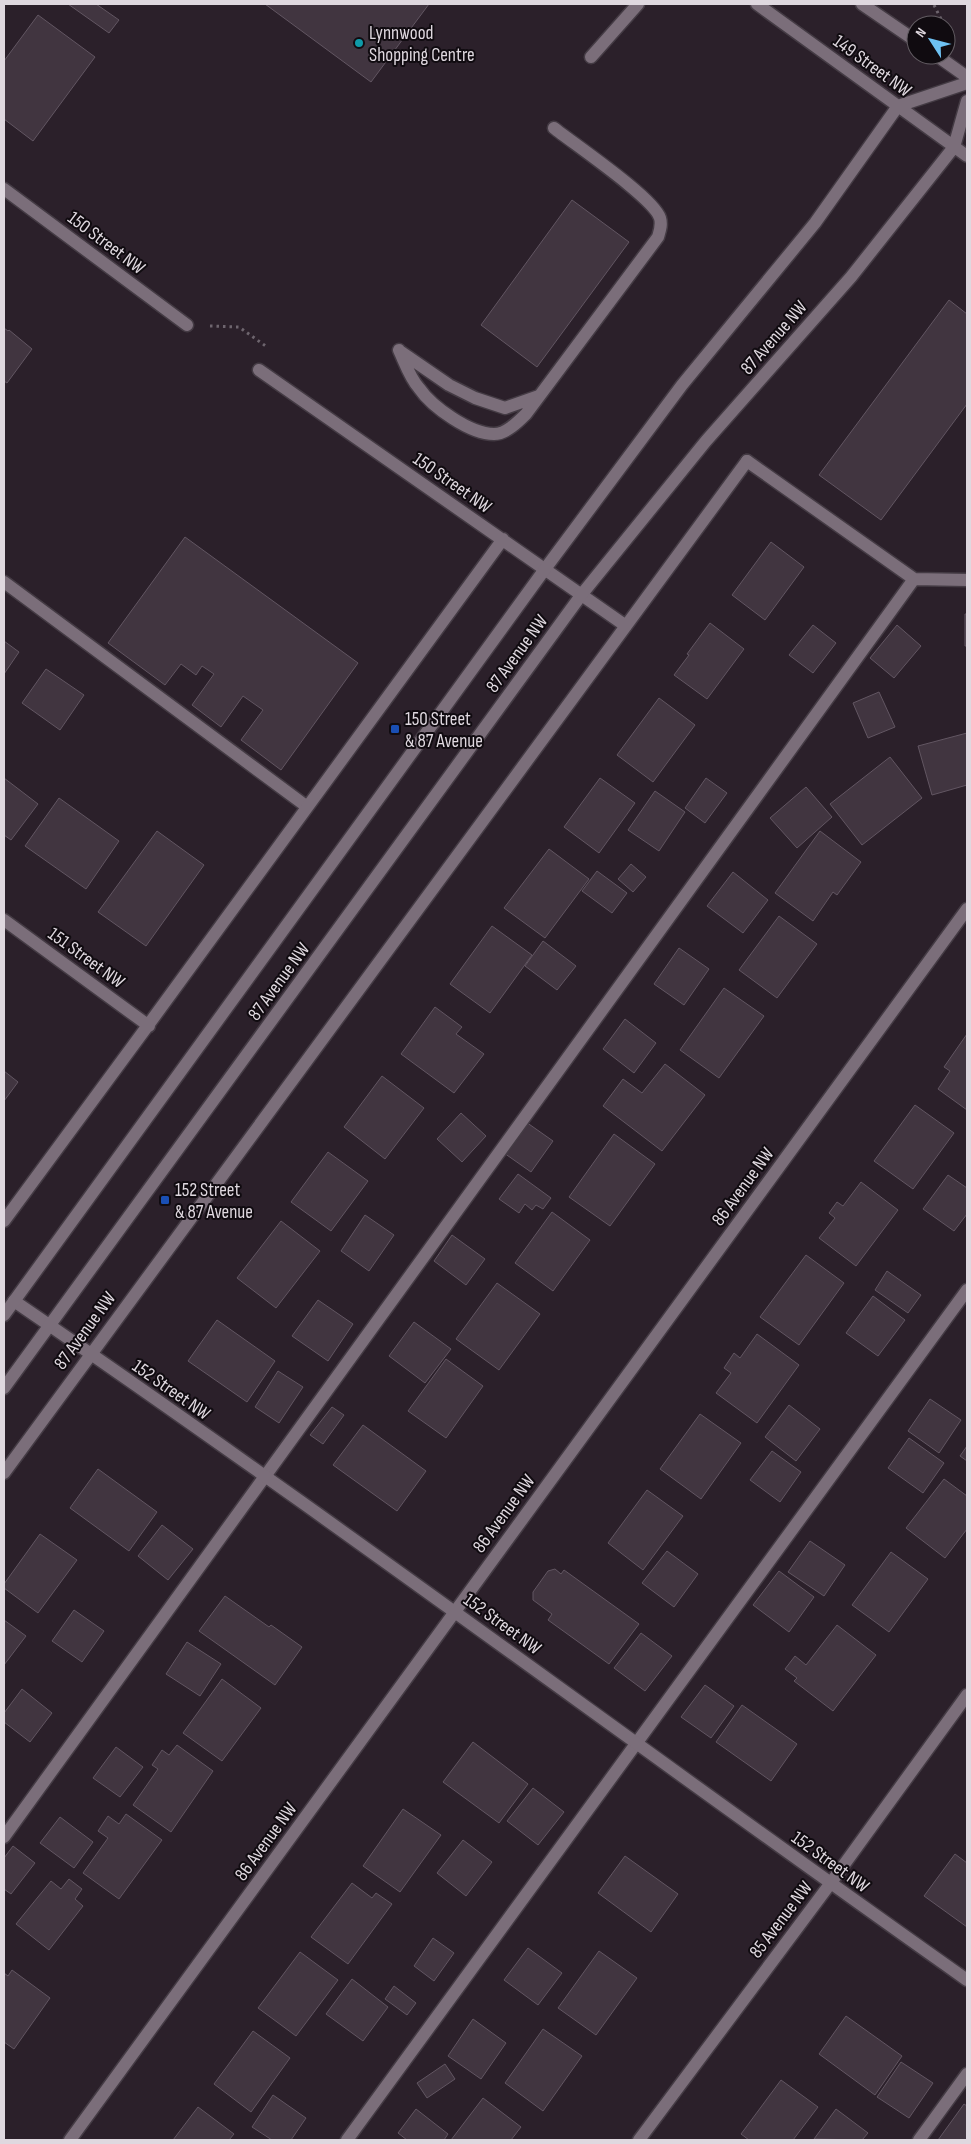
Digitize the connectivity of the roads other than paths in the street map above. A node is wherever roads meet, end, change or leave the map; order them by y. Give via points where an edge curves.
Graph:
1 (638, 4) edge
2 (757, 4) edge
3 (862, 4) edge
4 (906, 34) edge
5 (591, 56) dead end
6 (950, 65) edge
7 (967, 77) edge
8 (967, 83) edge
9 (967, 100) edge
10 (898, 106) junction
11 (554, 128) dead end
12 (954, 147) junction
13 (967, 156) edge
14 (4, 188) edge
15 (187, 325) road end
16 (258, 370) dead end
17 (539, 396) junction
18 (503, 539) junction
19 (545, 570) junction
20 (914, 579) junction
21 (967, 580) edge
22 (4, 582) edge
23 (582, 594) junction
24 (626, 626) junction
25 (306, 806) junction
26 (967, 909) edge
27 (4, 920) edge
28 (149, 1026) junction
29 (4, 1221) edge
30 (967, 1290) edge
31 (14, 1301) junction
32 (4, 1315) edge
33 (49, 1326) junction
34 (90, 1354) junction
35 (4, 1388) edge
36 (4, 1473) edge
37 (265, 1477) junction
38 (455, 1612) junction
39 (967, 1694) edge
40 (636, 1743) junction
41 (4, 1837) edge
42 (830, 1884) junction
43 (967, 1980) edge
44 (967, 2074) edge
45 (70, 2140) edge
46 (347, 2140) edge
47 (639, 2140) edge
48 (919, 2140) edge

1 - 5 street
2 - 10 street, 149 Street NW
3 - 4 street
6 - 7 street
8 - 10 street
9 - 12 street, 87 Avenue NW
10 - 12 street, 149 Street NW
10 - 19 street, 87 Avenue NW via 816,223 682,385
11 - 17 street via 632,187 654,207 662,225 658,237
12 - 13 street, 149 Street NW
12 - 23 street, 87 Avenue NW via 850,277 706,441
14 - 15 street, 150 Street NW
16 - 18 street, 150 Street NW
17 - 17 street via 505,408 449,385 399,350 424,395 468,427 494,434 512,427
18 - 19 street, 150 Street NW
18 - 25 street
19 - 23 street, 150 Street NW
19 - 31 street, 87 Avenue NW
20 - 21 street
20 - 24 street, 87 Avenue NW via 747,461
20 - 37 street
22 - 25 street
23 - 24 street, 150 Street NW
23 - 33 street, 87 Avenue NW
24 - 34 street, 87 Avenue NW
25 - 28 street
26 - 38 street, 86 Avenue NW
27 - 28 street, 151 Street NW
28 - 29 street
30 - 40 street
31 - 32 street, 87 Avenue NW
31 - 33 street, 152 Street NW
33 - 34 street, 152 Street NW
33 - 35 street, 87 Avenue NW
34 - 36 street, 87 Avenue NW
34 - 37 street, 152 Street NW
37 - 38 street, 152 Street NW
37 - 41 street
38 - 40 street, 152 Street NW
38 - 45 street, 86 Avenue NW
39 - 42 street, 85 Avenue NW
40 - 42 street, 152 Street NW
40 - 46 street
42 - 43 street, 152 Street NW
42 - 47 street, 85 Avenue NW
44 - 48 street

